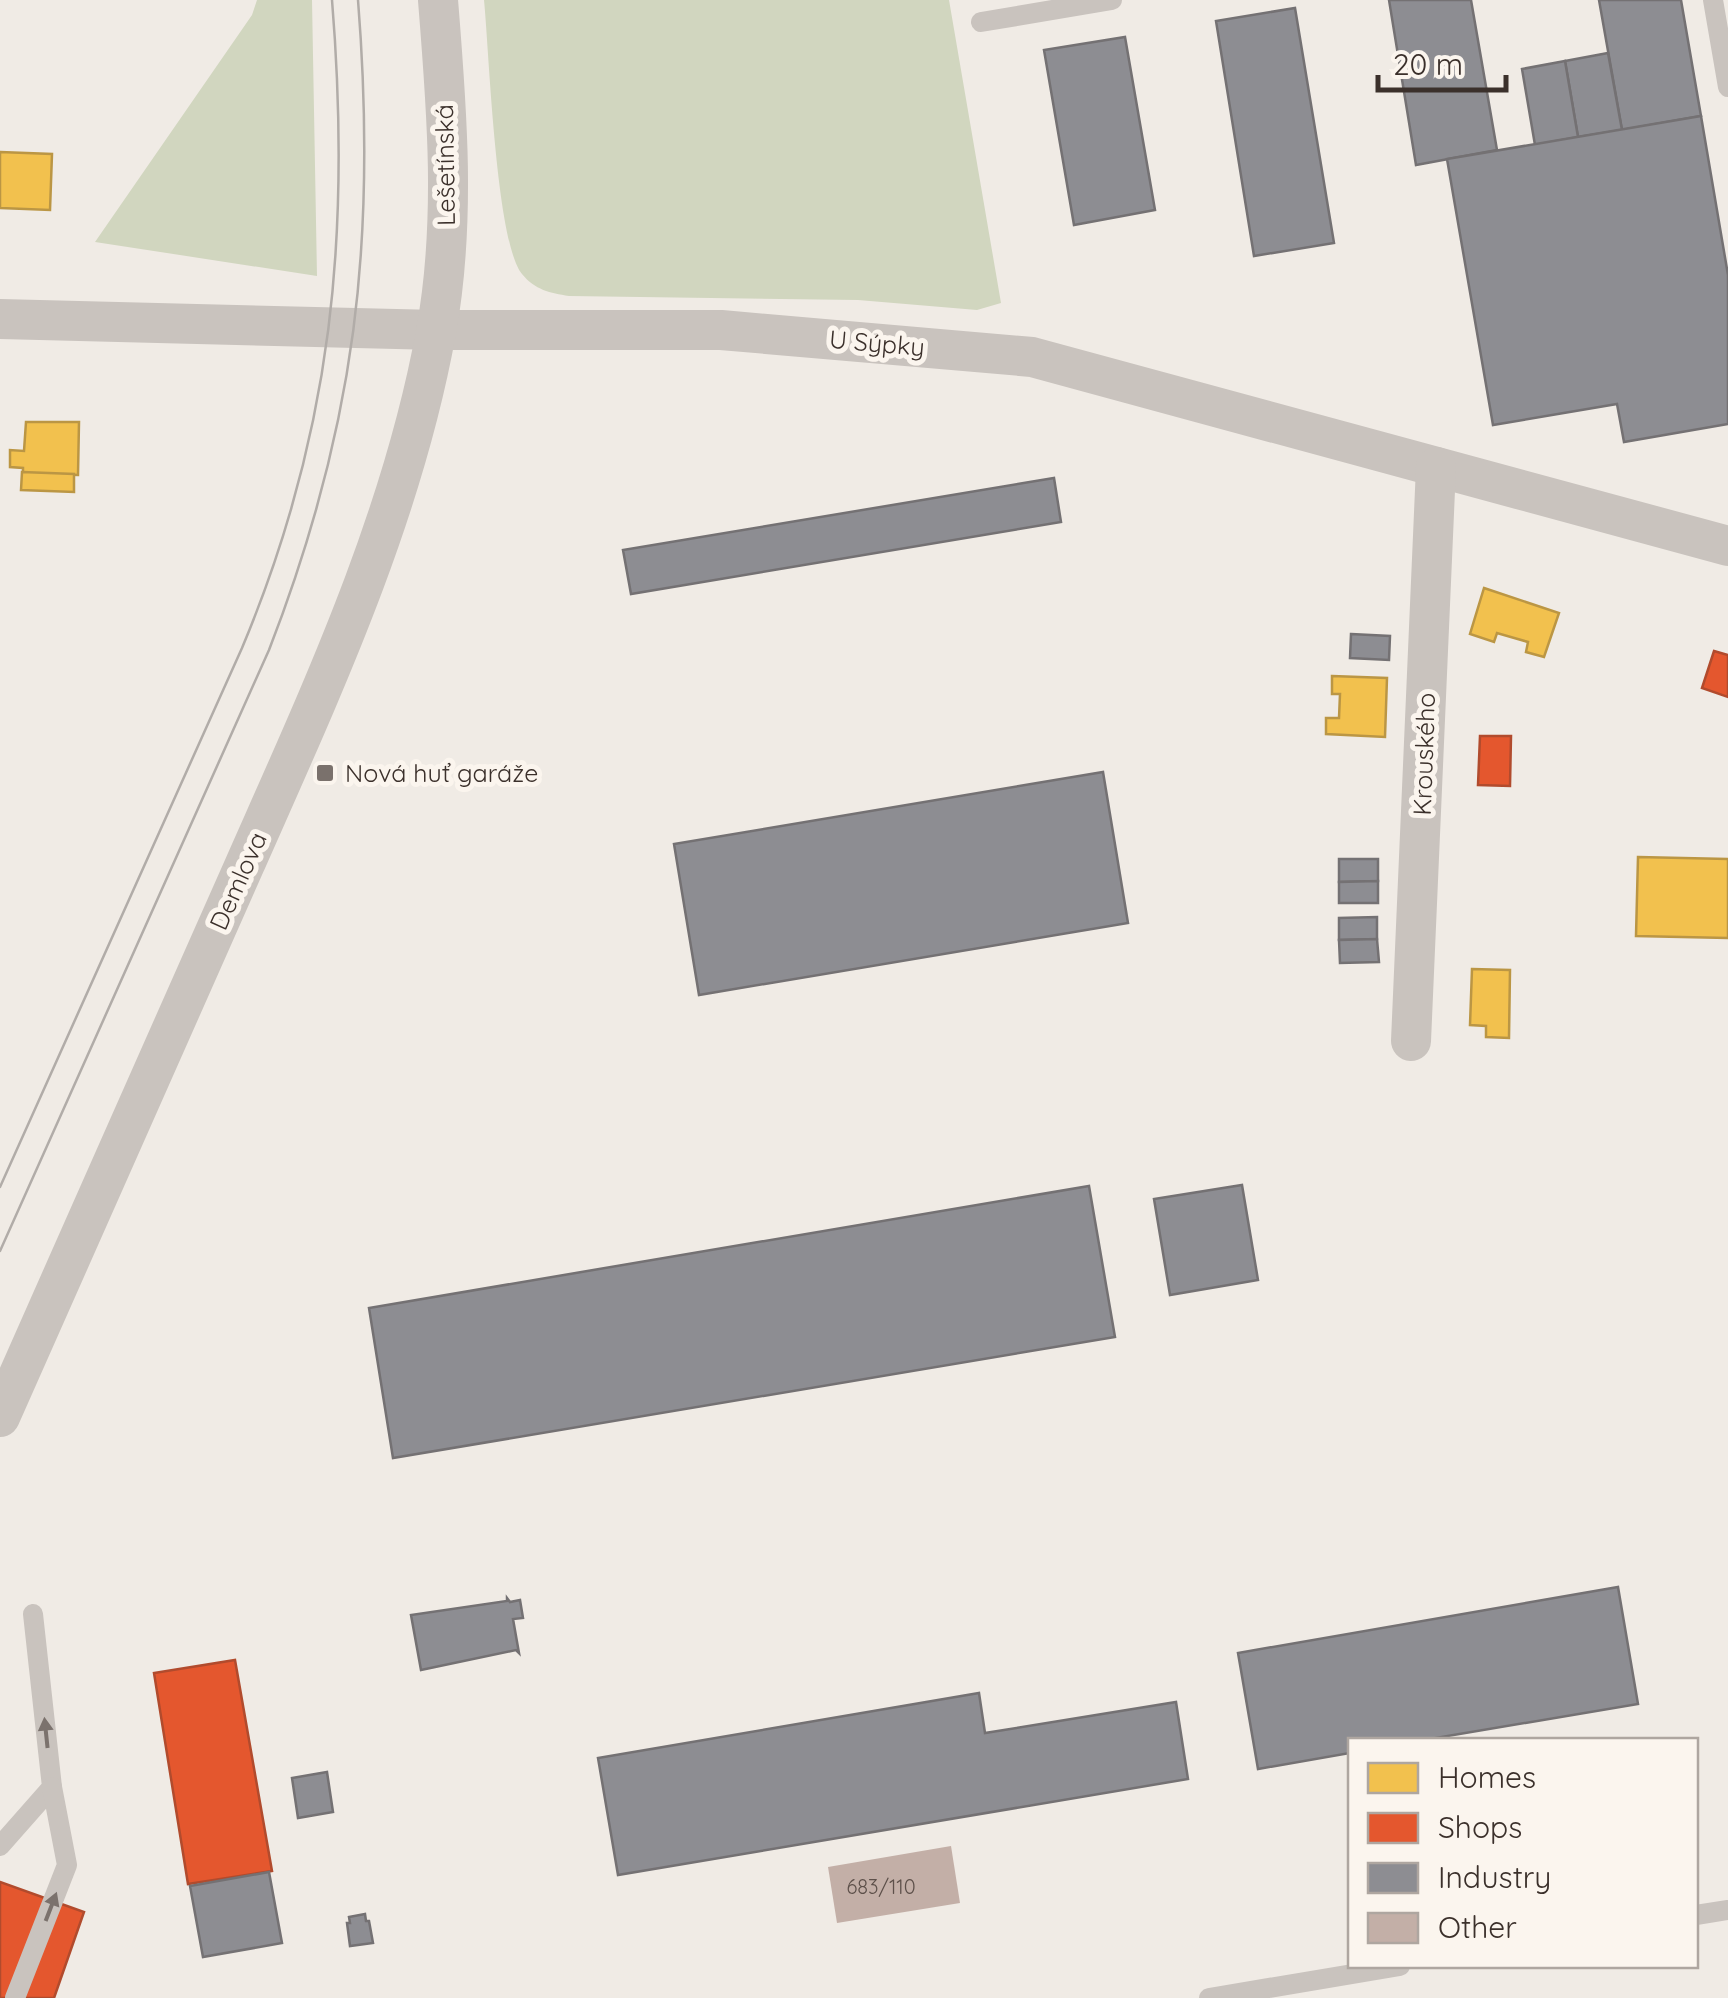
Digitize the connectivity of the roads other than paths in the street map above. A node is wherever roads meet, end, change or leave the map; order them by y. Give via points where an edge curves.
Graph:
1 (438, 0) edge
2 (1112, 0) edge
3 (1714, 0) edge
4 (981, 22) dead end
5 (1728, 88) edge
6 (0, 320) edge
7 (437, 330) junction
8 (1436, 466) junction
9 (1728, 546) edge
10 (1411, 1040) dead end
11 (0, 1418) edge
12 (34, 1614) dead end
13 (52, 1787) junction
14 (0, 1846) edge
15 (1728, 1910) edge
16 (1698, 1915) edge
17 (1388, 1968) edge
18 (16, 1998) edge
19 (1210, 1998) edge

1 - 7 street, Lešetínská via 448,189
2 - 4 lane
3 - 5 lane
6 - 7 street, U Sýpky
7 - 8 street, U Sýpky via 721,330 1032,357
7 - 11 street, Demlova via 388,520 356,606
8 - 9 street, U Sýpky
8 - 10 street, Krouského
13 -> 12 lane
13 - 14 lane
18 -> 13 lane via 67,1865
15 - 16 lane
17 - 19 lane

